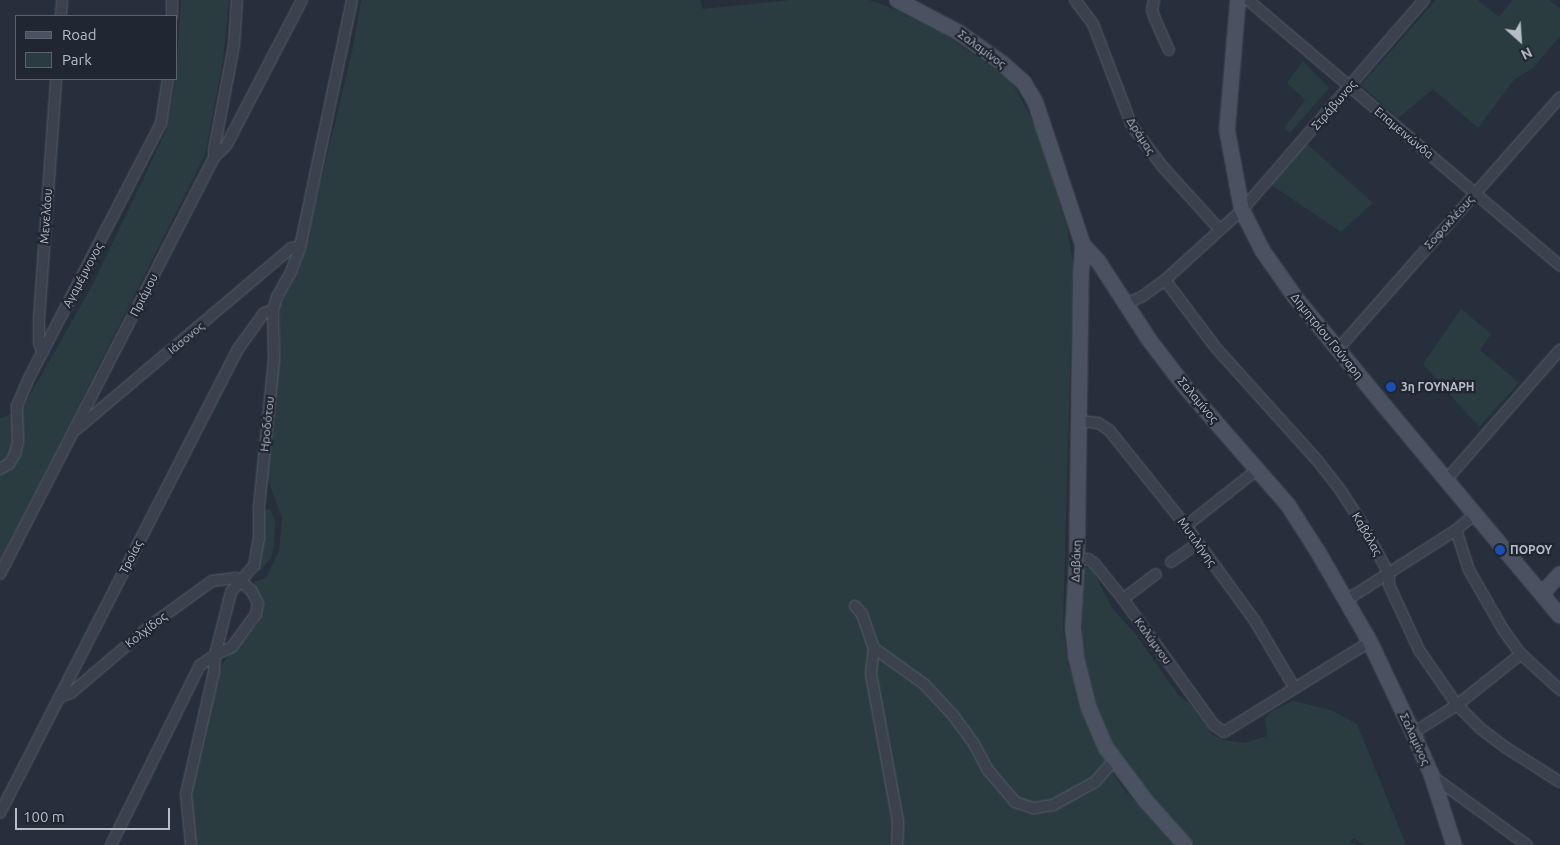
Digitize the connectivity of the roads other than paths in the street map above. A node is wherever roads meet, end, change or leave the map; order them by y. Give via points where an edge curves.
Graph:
1 (62, 0) edge
2 (172, 0) edge
3 (237, 0) edge
4 (302, 0) edge
5 (352, 0) edge
6 (897, 0) edge
7 (1075, 0) edge
8 (1154, 0) edge
9 (1238, 0) edge
10 (1248, 0) edge
11 (1424, 0) edge
12 (60, 15) edge
13 (172, 15) edge
14 (1169, 50) dead end
15 (56, 80) edge
16 (168, 80) edge
17 (1350, 87) junction
18 (1560, 97) edge
19 (214, 157) junction
20 (1474, 193) junction
21 (1242, 210) junction
22 (1220, 230) junction
23 (1084, 245) junction
24 (300, 247) junction
25 (1560, 266) edge
26 (1166, 280) junction
27 (1126, 304) junction
28 (273, 310) junction
29 (1339, 348) junction
30 (1560, 350) edge
31 (43, 352) junction
32 (1079, 422) junction
33 (73, 432) junction
34 (0, 469) edge
35 (1258, 469) junction
36 (1446, 480) junction
37 (1475, 514) junction
38 (1186, 526) junction
39 (1456, 530) junction
40 (1198, 543) junction
41 (1077, 559) junction
42 (1171, 562) dead end
43 (0, 574) edge
44 (1156, 574) dead end
45 (1389, 574) junction
46 (1560, 574) edge
47 (240, 580) junction
48 (1542, 594) junction
49 (1123, 599) junction
50 (1345, 601) junction
51 (855, 606) dead end
52 (1560, 616) edge
53 (1370, 642) junction
54 (874, 648) junction
55 (1522, 654) junction
56 (215, 655) junction
57 (1294, 687) junction
58 (1560, 690) edge
59 (60, 697) junction
60 (1457, 705) junction
61 (1413, 733) junction
62 (1114, 760) junction
63 (1432, 776) junction
64 (1560, 782) edge
65 (0, 813) edge
66 (111, 845) edge
67 (191, 845) edge
68 (897, 845) edge
69 (1185, 845) edge
70 (1454, 845) edge
71 (1527, 845) edge

1 - 12 street
2 - 13 street
3 - 19 street, Πριάμου via 234,46
4 - 19 street via 226,146
5 - 24 street, Ηροδότου
6 - 23 street, Σαλαμίνος via 958,32 1024,82 1035,101
7 - 22 street, Δράμας via 1093,24 1132,126 1162,166
8 - 14 street via 1152,10
9 - 21 street, Δημητρίου Γούναρη via 1227,130
10 - 17 street, Επαμεινώνδα
11 - 17 street, Στράβωνος
15 - 31 street, Μενελάου via 39,319 39,343
16 - 31 street, Αγαμέμνονος via 161,123 150,149
17 - 20 street, Επαμεινώνδα
17 - 21 street, Στράβωνος
18 - 20 street, Σοφοκλέους
19 - 33 street, Πριάμου
20 - 25 street, Επαμεινώνδα
20 - 29 street, Σοφοκλέους
21 - 22 street, Στράβωνος
21 - 29 street, Δημητρίου Γούναρη via 1262,250 1295,297
22 - 26 street, Στράβωνος
23 - 27 street, Σαλαμίνος
23 - 32 street, Δαβάκη
24 - 28 street, Ηροδότου
24 - 33 street, Ιάσονος via 291,248
26 - 27 street, Στράβωνος
26 - 45 street, Καβάλας via 1216,348 1342,491
27 - 35 street, Σαλαμίνος via 1186,388
28 - 47 street, Ηροδότου via 274,360 259,507 259,539 254,566
28 - 59 street, Τροίας via 264,313 238,349
29 - 36 street, Δημητρίου Γούναρη
30 - 36 street
31 - 34 street, Αγαμέμνονος via 17,406 15,454 9,464
32 - 38 street, Μυτιλήνης via 1098,423 1109,430
32 - 41 street, Δαβάκη
33 - 43 street, Πριάμου
35 - 38 street
35 - 50 street, Σαλαμίνος via 1288,505
36 - 37 street, Δημητρίου Γούναρη
37 - 39 street
37 - 48 street, Δημητρίου Γούναρη
38 - 40 street, Μυτιλήνης
39 - 45 street
39 - 55 street via 1469,570 1504,631
40 - 42 street
40 - 57 street, Μυτιλήνης via 1255,621
41 - 49 street, Καλύμνου via 1088,559 1094,563
41 - 62 street, Δαβάκη via 1073,628 1076,657 1090,708
44 - 49 street
45 - 50 street
45 - 60 street, Καβάλας via 1389,585 1419,650
46 - 48 street
47 - 56 street, Ηροδότου via 231,592
47 - 56 street via 258,603 256,614 232,647
47 - 59 street, Κολχίδος via 212,581 196,591 71,693
48 - 52 street, Δημητρίου Γούναρη
49 - 57 street, Καλύμνου via 1214,725 1224,732
50 - 53 street, Σαλαμίνος
51 - 54 street via 862,614
53 - 57 street
53 - 61 street, Σαλαμίνος
54 - 62 street via 924,684 948,709 974,744 988,770 1015,802 1034,808 1053,805 1095,782
54 - 68 street via 871,674 898,821
55 - 58 street
55 - 60 street
56 - 66 street via 200,665
56 - 67 street, Ηροδότου via 186,794
59 - 65 street, Τροίας
60 - 61 street
60 - 64 street, Καβάλας via 1505,747
61 - 63 street, Σαλαμίνος
62 - 69 street, Δαβάκη
63 - 70 street, Σαλαμίνος
63 - 71 street

